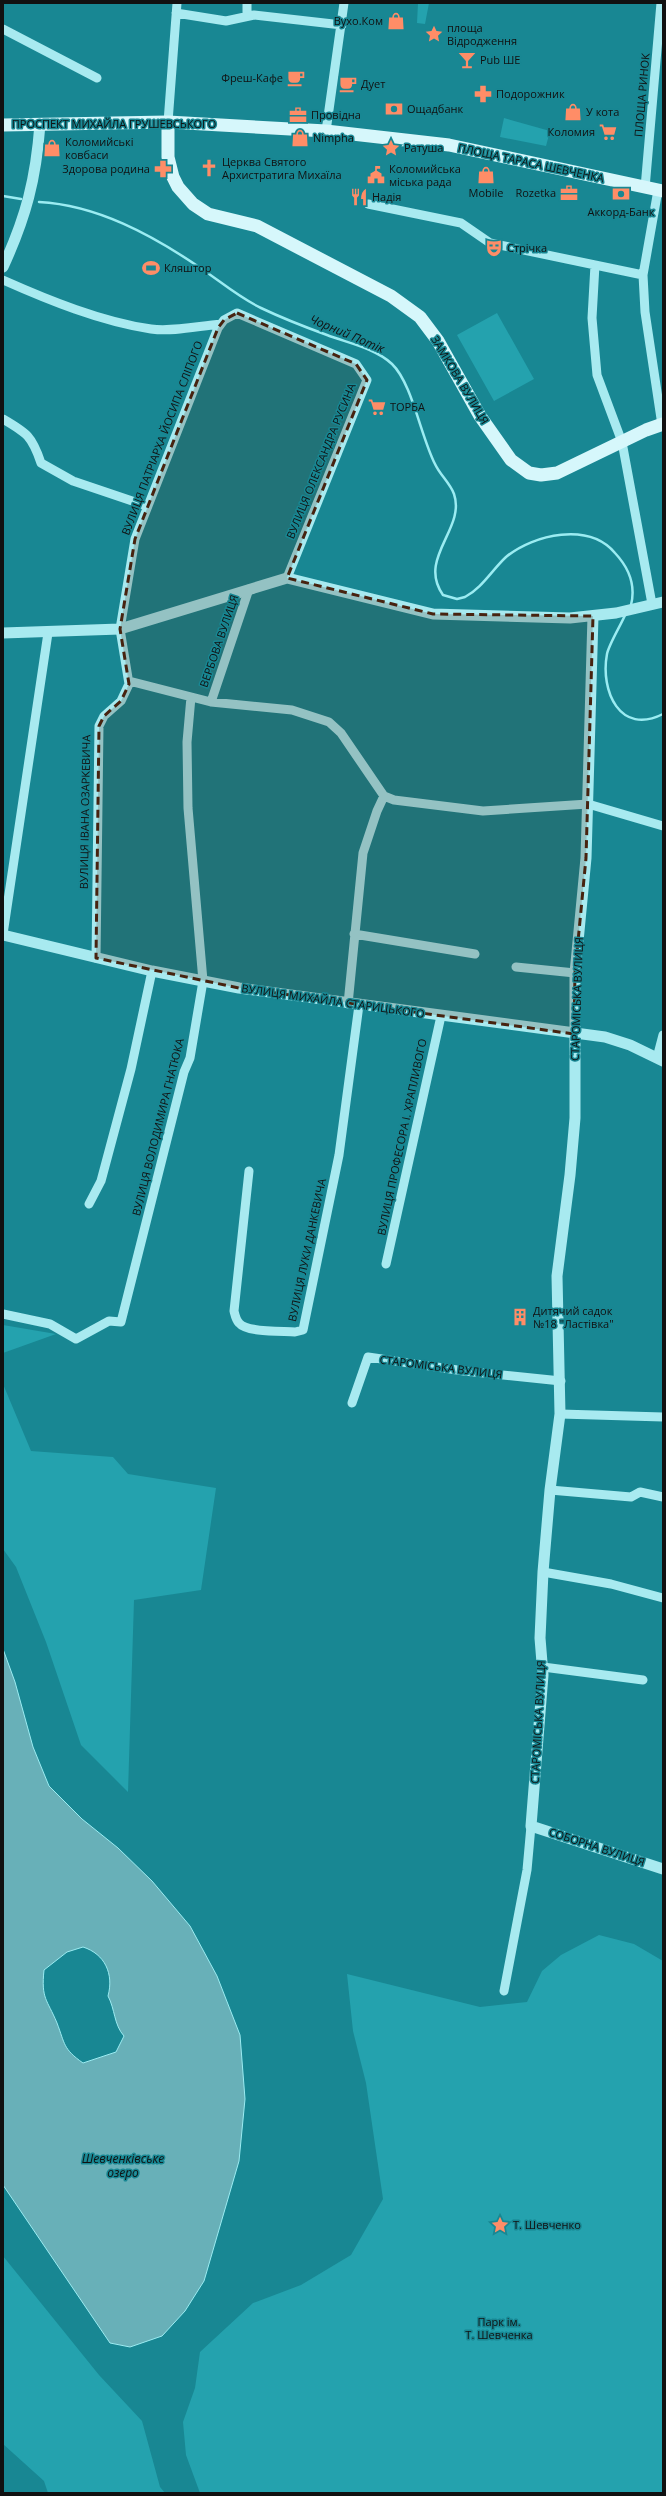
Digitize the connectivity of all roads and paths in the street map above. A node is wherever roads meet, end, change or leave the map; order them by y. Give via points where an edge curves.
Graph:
1 (177, 3) edge
2 (247, 3) edge
3 (344, 3) edge
4 (661, 3) edge
5 (176, 13) junction
6 (247, 16) junction
7 (342, 24) junction
8 (3, 29) edge
9 (97, 78) dead end
10 (168, 122) junction
11 (40, 124) junction
12 (3, 125) edge
13 (326, 131) junction
14 (417, 142) joint
15 (655, 190) edge
16 (368, 204) dead end
17 (595, 265) junction
18 (3, 267) edge
19 (643, 274) junction
20 (3, 280) edge
21 (220, 324) junction
22 (3, 419) edge
23 (663, 425) edge
24 (622, 442) junction
25 (146, 506) junction
26 (288, 578) junction
27 (249, 589) junction
28 (657, 603) edge
29 (593, 616) junction
30 (120, 629) junction
31 (3, 633) edge
32 (48, 633) junction
33 (129, 681) junction
34 (191, 697) junction
35 (211, 702) junction
36 (384, 796) junction
37 (588, 804) junction
38 (663, 826) edge
39 (354, 934) junction
40 (3, 935) edge
41 (475, 954) dead end
42 (96, 958) junction
43 (516, 967) dead end
44 (152, 971) junction
45 (576, 973) junction
46 (203, 981) junction
47 (353, 1004) junction
48 (441, 1016) junction
49 (574, 1034) junction
50 (663, 1035) edge
51 (660, 1059) edge
52 (249, 1171) dead end
53 (90, 1204) dead end
54 (386, 1264) dead end
55 (3, 1314) edge
56 (561, 1381) junction
57 (352, 1403) dead end
58 (560, 1414) junction
59 (663, 1417) edge
60 (550, 1490) junction
61 (663, 1497) edge
62 (543, 1572) junction
63 (663, 1598) edge
64 (542, 1667) junction
65 (643, 1680) dead end
66 (531, 1826) junction
67 (663, 1869) edge
68 (504, 1991) dead end

1 - 5 street
2 - 6 street
3 - 7 street
4 - 15 street, ПЛОЩА РИНОК
5 - 6 street via 226,20
5 - 10 street
6 - 7 street
7 - 13 street
8 - 9 street
10 - 11 main road, ПРОСПЕКТ МИХАЙЛА ГРУШЕВСЬКОГО
10 - 13 main road, ПРОСПЕКТ МИХАЙЛА ГРУШЕВСЬКОГО via 276,126
10 - 24 main road, ЗАМКОВА ВУЛИЦЯ via 168,156 173,177 192,204 208,214 257,226 391,296 420,317 438,342 480,416 511,460 529,472 541,475 557,473
11 - 12 main road, ПРОСПЕКТ МИХАЙЛА ГРУШЕВСЬКОГО
11 - 18 street via 36,170 27,209
13 - 14 main road, ПРОСПЕКТ МИХАЙЛА ГРУШЕВСЬКОГО
14 - 15 main road, ПЛОЩА ТАРАСА ШЕВЧЕНКА via 449,145
15 - 19 street, ПЛОЩА РИНОК
16 - 17 street via 461,224 490,243
17 - 19 street
17 - 24 street via 592,318 597,375
19 - 23 street, ПЛОЩА РИНОК via 645,312
20 - 21 street via 43,298 125,324 170,330
21 - 25 street, ВУЛИЦЯ ПАТРІАРХА ЙОСИПА СЛІПОГО via 182,424
21 - 26 street, ВУЛИЦЯ ОЛЕКСАНДРА РУСИНА via 237,313 356,364 367,380
22 - 25 street via 27,433 35,444 41,463 72,481
23 - 24 main road, ЗАМКОВА ВУЛИЦЯ
24 - 28 street
25 - 30 street, ВУЛИЦЯ ПАТРІАРХА ЙОСИПА СЛІПОГО via 134,544
26 - 27 street
26 - 29 street via 433,614 570,618
27 - 30 street
27 - 35 street, ВЕРБОВА ВУЛИЦЯ
28 - 29 street
29 - 37 street, СТАРОМІСЬКА ВУЛИЦЯ
30 - 32 street
30 - 33 street
31 - 32 street
32 - 40 street
33 - 34 street
33 - 42 street, ВУЛИЦЯ ІВАНА ОЗАРКЕВИЧА via 121,701 104,716 99,726
34 - 35 street
34 - 46 street, ВУЛИЦЯ ВОЛОДИМИРА ГНАТЮКА via 186,742 188,808
35 - 36 street via 292,710 329,722 347,741
36 - 37 street via 404,802 477,811
36 - 39 street, ВУЛИЦЯ ЛУКИ ДАНКЕВИЧА via 376,811 363,853
37 - 38 street
37 - 45 street, СТАРОМІСЬКА ВУЛИЦЯ
39 - 41 street
39 - 47 street, ВУЛИЦЯ ЛУКИ ДАНКЕВИЧА
40 - 42 street, ВУЛИЦЯ МИХАЙЛА СТАРИЦЬКОГО
42 - 44 street, ВУЛИЦЯ МИХАЙЛА СТАРИЦЬКОГО
43 - 45 street
44 - 46 street, ВУЛИЦЯ МИХАЙЛА СТАРИЦЬКОГО
44 - 53 street via 131,1069 101,1181
45 - 49 street, СТАРОМІСЬКА ВУЛИЦЯ
46 - 47 street, ВУЛИЦЯ МИХАЙЛА СТАРИЦЬКОГО
46 - 55 street, ВУЛИЦЯ ВОЛОДИМИРА ГНАТЮКА via 190,1058 184,1072 121,1322 109,1321 76,1339 50,1324
47 - 48 street, ВУЛИЦЯ МИХАЙЛА СТАРИЦЬКОГО
47 - 52 street, ВУЛИЦЯ ЛУКИ ДАНКЕВИЧА via 339,1155 303,1330 296,1332 248,1329 236,1320 234,1311
48 - 49 street, ВУЛИЦЯ МИХАЙЛА СТАРИЦЬКОГО
48 - 54 street, ВУЛИЦЯ ПРОФЕСОРА І. ХРАПЛИВОГО
49 - 51 street, ВУЛИЦЯ МИХАЙЛА СТАРИЦЬКОГО via 612,1039
49 - 56 street, СТАРОМІСЬКА ВУЛИЦЯ via 574,1133 557,1276
50 - 51 street
56 - 57 street, СТАРОМІСЬКА ВУЛИЦЯ via 368,1358
56 - 58 street, СТАРОМІСЬКА ВУЛИЦЯ
58 - 59 street
58 - 60 street, СТАРОМІСЬКА ВУЛИЦЯ
60 - 61 street via 631,1497 640,1492
60 - 62 street, СТАРОМІСЬКА ВУЛИЦЯ
62 - 63 street via 628,1587
62 - 64 street, СТАРОМІСЬКА ВУЛИЦЯ via 540,1638
64 - 65 street
64 - 66 street, СТАРОМІСЬКА ВУЛИЦЯ
66 - 67 street, СОБОРНА ВУЛИЦЯ
66 - 68 street, СТАРОМІСЬКА ВУЛИЦЯ via 527,1870

